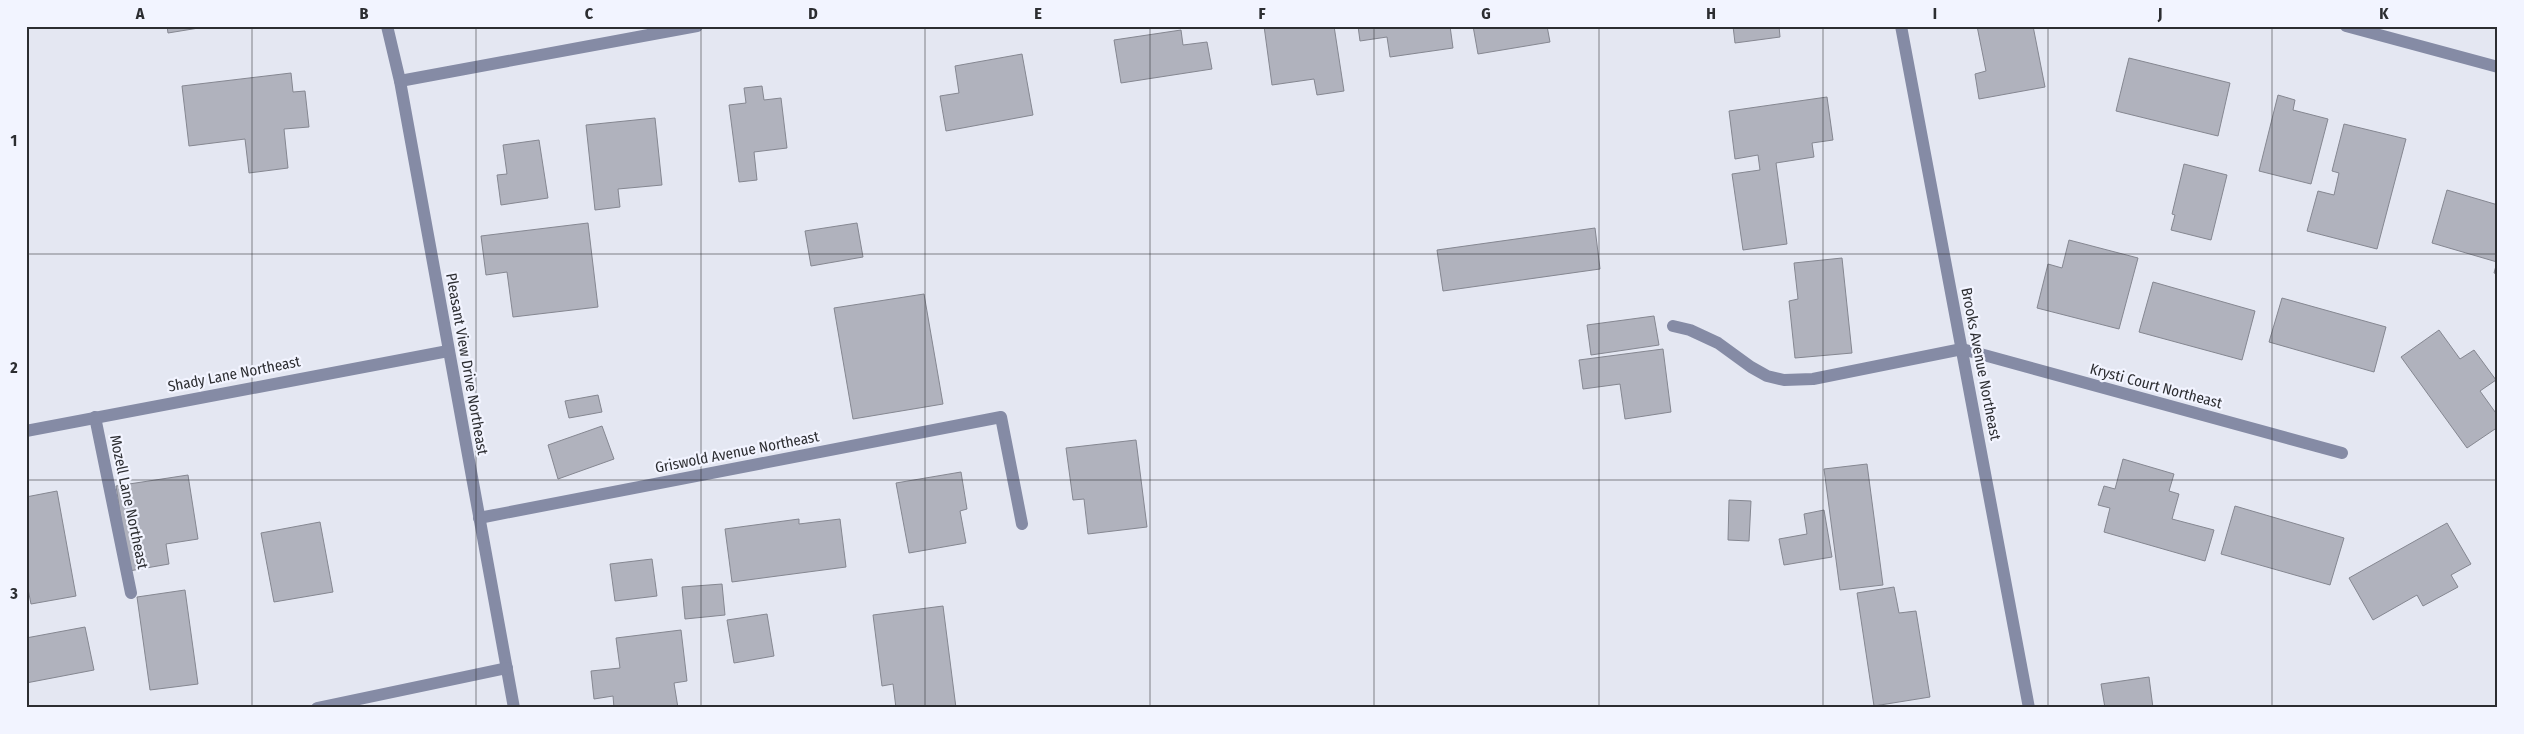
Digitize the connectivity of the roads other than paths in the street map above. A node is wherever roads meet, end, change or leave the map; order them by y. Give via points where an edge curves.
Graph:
1 (387, 26) edge
2 (697, 26) edge
3 (1901, 26) edge
4 (2346, 26) edge
5 (2498, 67) edge
6 (400, 81) junction
7 (1673, 326) dead end
8 (1962, 350) junction
9 (448, 351) junction
10 (95, 417) junction
11 (26, 431) edge
12 (2342, 453) dead end
13 (479, 518) junction
14 (1022, 524) dead end
15 (131, 593) dead end
16 (506, 668) junction
17 (317, 708) edge
18 (514, 708) edge
19 (2029, 708) edge

1 - 6 street, Pleasant View Drive Northeast
2 - 6 street
3 - 8 street, Brooks Avenue Northeast
4 - 5 street
6 - 9 street, Pleasant View Drive Northeast
7 - 8 street via 1718,343 1767,376 1784,380 1813,379
8 - 12 street, Krysti Court Northeast
8 - 19 street, Brooks Avenue Northeast
9 - 10 street, Shady Lane Northeast
9 - 13 street, Pleasant View Drive Northeast
10 - 11 street, Shady Lane Northeast
10 - 15 street, Mozell Lane Northeast
13 - 14 street, Griswold Avenue Northeast via 1001,417
13 - 16 street, Pleasant View Drive Northeast
16 - 17 street
16 - 18 street, Pleasant View Drive Northeast

